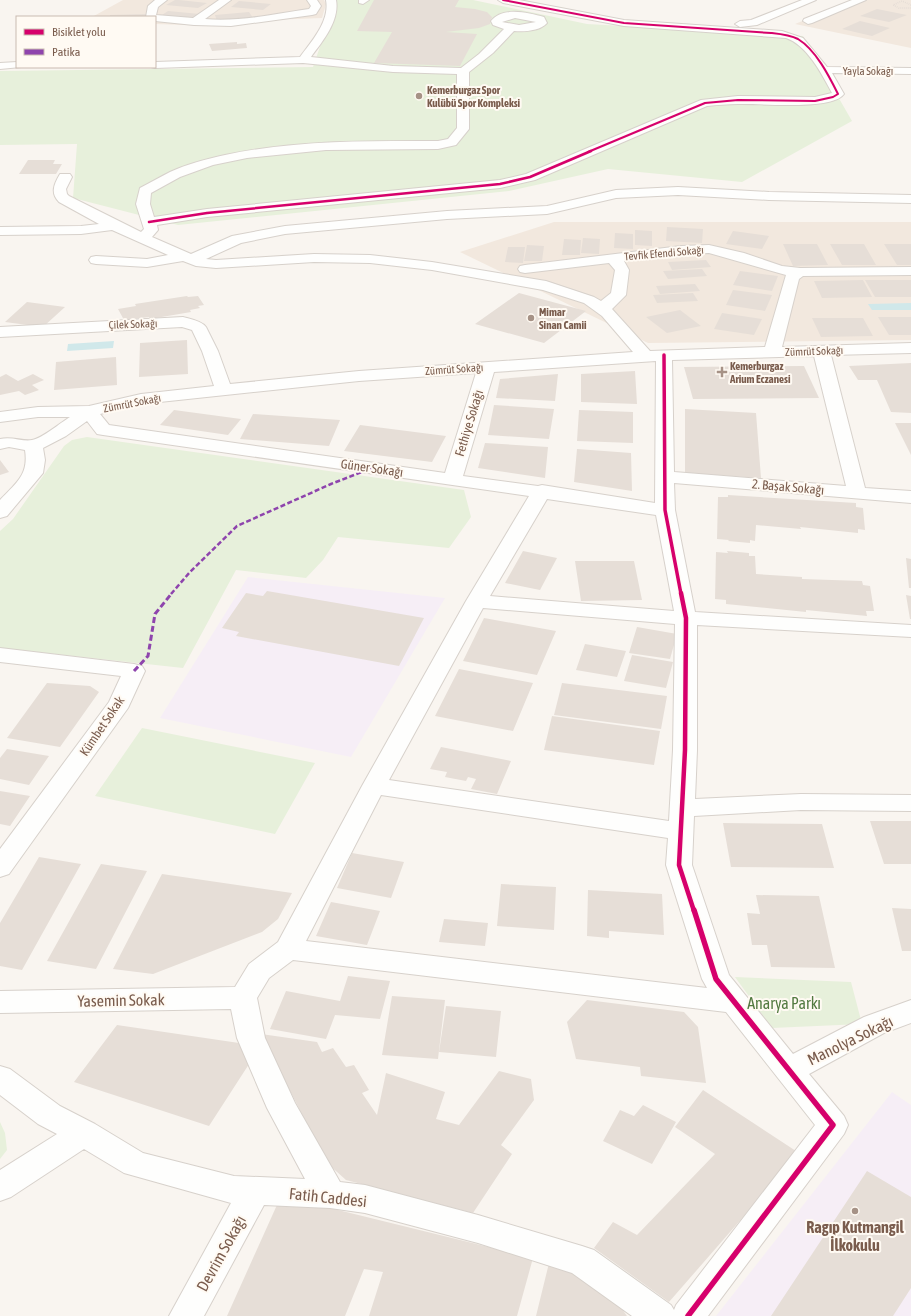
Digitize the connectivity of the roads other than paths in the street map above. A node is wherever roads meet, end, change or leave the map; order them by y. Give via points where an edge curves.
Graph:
1 (162, 0) edge
2 (226, 0) edge
3 (312, 0) edge
4 (331, 0) edge
5 (503, 0) edge
6 (811, 0) edge
7 (861, 0) edge
8 (535, 4) edge
9 (522, 15) junction
10 (151, 16) edge
11 (156, 18) edge
12 (808, 21) dead end
13 (194, 22) junction
14 (512, 28) junction
15 (303, 60) junction
16 (16, 65) edge
17 (156, 65) edge
18 (0, 66) edge
19 (824, 70) junction
20 (463, 71) junction
21 (911, 71) edge
22 (65, 177) dead end
23 (911, 198) edge
24 (149, 222) junction
25 (114, 226) junction
26 (0, 231) edge
27 (140, 238) junction
28 (610, 258) junction
29 (187, 259) junction
30 (96, 260) dead end
31 (525, 268) dead end
32 (911, 271) edge
33 (800, 272) junction
34 (602, 309) junction
35 (0, 332) edge
36 (911, 348) edge
37 (821, 350) junction
38 (772, 352) junction
39 (654, 356) junction
40 (487, 366) junction
41 (224, 389) junction
42 (89, 411) junction
43 (0, 417) edge
44 (103, 430) junction
45 (60, 432) junction
46 (0, 444) edge
47 (34, 446) junction
48 (664, 477) junction
49 (452, 480) junction
50 (542, 491) junction
51 (857, 493) junction
52 (911, 497) edge
53 (665, 510) junction
54 (0, 512) edge
55 (476, 601) junction
56 (686, 618) junction
57 (911, 631) edge
58 (0, 655) edge
59 (374, 786) junction
60 (911, 803) edge
61 (681, 819) junction
62 (0, 868) edge
63 (288, 949) junction
64 (243, 998) junction
65 (0, 1002) edge
66 (735, 1002) junction
67 (911, 1011) edge
68 (790, 1070) junction
69 (0, 1078) edge
70 (84, 1133) junction
71 (0, 1187) edge
72 (255, 1191) junction
73 (330, 1194) junction
74 (186, 1316) edge
75 (659, 1316) edge
76 (688, 1316) edge

1 - 10 street via 153,6
2 - 13 street
3 - 13 street via 316,6 312,12 231,23
4 - 15 street via 331,11 320,39
5 - 8 street
6 - 8 street via 753,23 736,24 659,21 616,13
7 - 12 street
8 - 9 street
8 - 19 street via 624,23 786,35 799,40
9 - 14 street via 508,16 496,21 500,25
9 - 14 street via 540,19 542,23
11 - 13 street
14 - 20 street via 490,51
15 - 17 street
15 - 20 street via 393,69
16 - 18 street
19 - 21 street, Yayla Sokağı
19 - 24 street via 838,94 833,97 814,101 738,100 705,103 515,182 207,213
20 - 24 street via 463,129 452,142 438,145 311,147 260,152 218,160 158,181 145,190 143,204
22 - 25 street via 59,189 61,197
23 - 29 street via 769,196 678,190 616,194 547,210 447,215 285,230 237,239
24 - 27 street via 151,230
25 - 26 street via 81,230
25 - 27 street
27 - 29 street
28 - 31 street, Tevfik Efendi Sokağı
28 - 33 street, Tevfik Efendi Sokağı via 709,249 780,270
28 - 34 street via 617,262 622,270 618,295
29 - 30 street via 147,263
29 - 34 street via 216,264 314,258 378,260 432,266 546,286 589,300
32 - 33 street, Tevfik Efendi Sokağı
33 - 38 street via 792,278
34 - 39 street
35 - 41 street, Çilek Sokağı via 182,322 198,327 210,350
36 - 37 street, Zümrüt Sokağı
37 - 38 street, Zümrüt Sokağı
37 - 51 street
38 - 39 street, Zümrüt Sokağı
39 - 40 street, Zümrüt Sokağı
39 - 48 street
40 - 41 street, Zümrüt Sokağı
40 - 49 street, Fethiye Sokağı
41 - 42 street, Zümrüt Sokağı via 141,400
42 - 43 street, Zümrüt Sokağı via 38,412
42 - 44 street
42 - 45 street
44 - 45 street, Güner Sokağı
44 - 49 street, Güner Sokağı
45 - 47 street
46 - 47 street via 10,442
47 - 54 street via 34,473
48 - 51 street, 2. Başak Sokağı
48 - 53 street
49 - 50 street, Güner Sokağı
50 - 53 street, Güner Sokağı
50 - 55 street
51 - 52 street, 2. Başak Sokağı
53 - 56 street
55 - 56 street
55 - 59 street
56 - 57 street
56 - 61 street via 685,750
58 - 62 street, Kümbet Sokak via 134,671 120,703
59 - 61 street
59 - 63 street
60 - 61 street via 801,802
61 - 66 street via 679,865 716,979
63 - 64 street via 259,971
63 - 66 street
64 - 65 street, Yasemin Sokak
64 - 73 street via 251,1038 282,1108
66 - 68 street
67 - 68 street, Manolya Sokağı via 874,1025
68 - 76 street via 833,1125
69 - 70 street, Fatih Caddesi via 49,1115
70 - 71 street
70 - 72 street, Fatih Caddesi via 135,1164 234,1190
72 - 73 street, Fatih Caddesi
72 - 74 street, Devrim Sokağı
73 - 75 street, Fatih Caddesi via 365,1199 478,1229 582,1261

